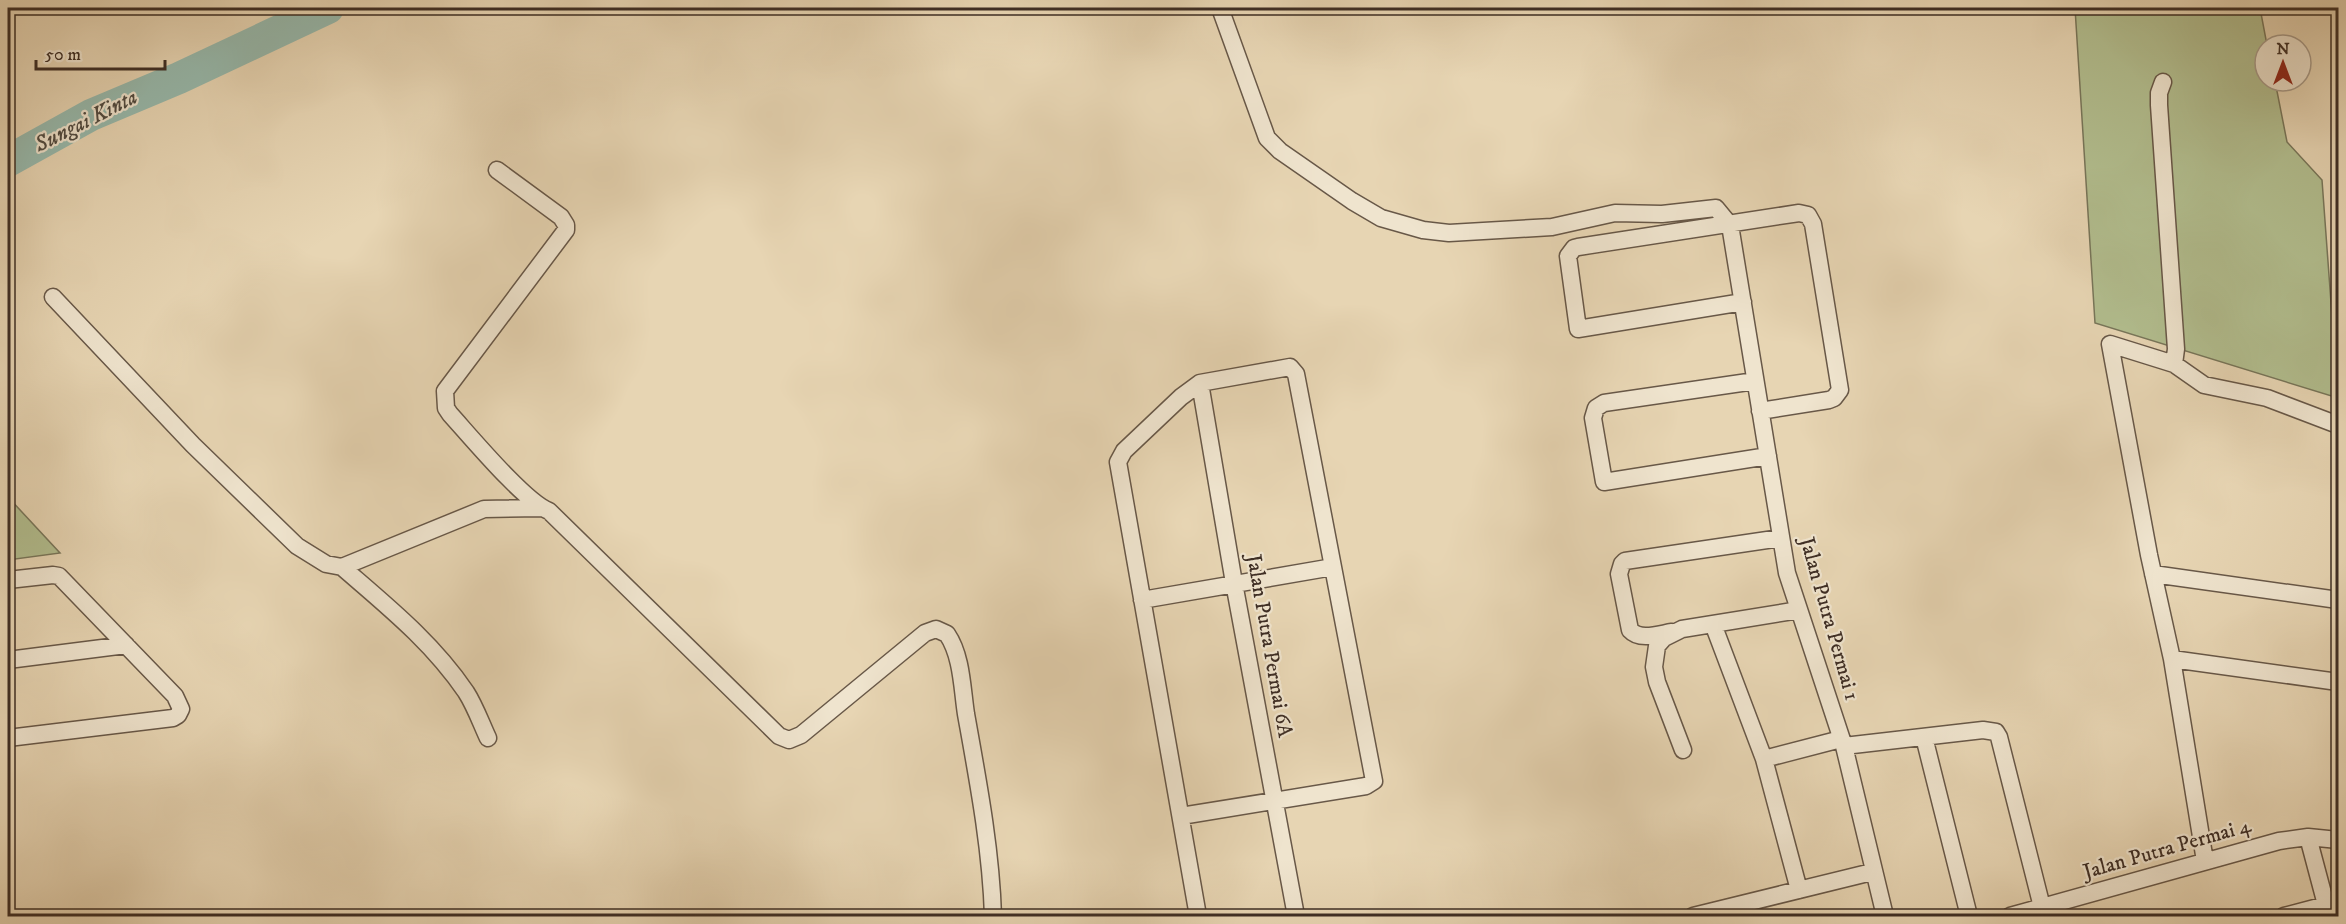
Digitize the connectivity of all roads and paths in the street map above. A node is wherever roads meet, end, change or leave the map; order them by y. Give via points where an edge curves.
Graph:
1 (1220, 8) edge
2 (2163, 82) dead end
3 (497, 170) dead end
4 (1730, 225) junction
5 (54, 297) dead end
6 (1743, 302) junction
7 (2174, 364) junction
8 (1755, 381) junction
9 (1200, 383) junction
10 (1760, 411) junction
11 (2338, 425) edge
12 (1768, 456) junction
13 (541, 508) junction
14 (1781, 538) junction
15 (342, 567) junction
16 (1333, 567) junction
17 (2153, 574) junction
18 (8, 580) edge
19 (1234, 583) junction
20 (1142, 600) junction
21 (2338, 600) edge
22 (1799, 610) junction
23 (1713, 624) junction
24 (1668, 635) junction
25 (126, 645) junction
26 (2172, 659) junction
27 (8, 660) edge
28 (2338, 682) edge
29 (1924, 737) junction
30 (8, 738) edge
31 (488, 738) dead end
32 (1843, 743) junction
33 (1683, 750) dead end
34 (1764, 759) junction
35 (1274, 802) junction
36 (1181, 816) junction
37 (2308, 837) junction
38 (2338, 840) edge
39 (2205, 861) junction
40 (1872, 872) junction
41 (1799, 890) junction
42 (2042, 907) junction
43 (2327, 911) edge
44 (993, 916) edge
45 (1198, 916) edge
46 (1296, 916) edge
47 (1693, 916) edge
48 (1885, 916) edge
49 (1969, 916) edge
50 (2010, 916) edge
51 (2284, 916) edge

1 - 4 street via 1267,138 1280,151 1381,218 1449,233 1552,227 1615,213 1662,214 1716,208
2 - 7 street via 2158,105
3 - 13 street via 561,217 566,230 449,384 446,408
4 - 6 street, Jalan Putra Permai 1
4 - 6 street via 1574,249 1568,261 1578,329
4 - 10 street via 1798,213 1812,219 1840,385 1838,394 1829,400
5 - 15 street via 193,445 297,546 326,564
6 - 8 street, Jalan Putra Permai 1
7 - 11 street via 2204,385 2267,398
7 - 17 street via 2110,344
8 - 10 street, Jalan Putra Permai 1
8 - 12 street via 1599,405 1593,418 1604,482
9 - 16 street via 1285,367 1294,369
9 - 19 street, Jalan Putra Permai 6A
9 - 20 street via 1124,451 1118,462
10 - 12 street, Jalan Putra Permai 1
12 - 14 street, Jalan Putra Permai 1
13 - 15 street via 484,509
13 - 44 street via 549,511 785,739 801,735 925,633 936,629 947,634 956,655 978,781
14 - 22 street, Jalan Putra Permai 1
14 - 24 street via 1625,561 1619,574 1630,630 1643,636
15 - 31 street via 435,650 467,693
16 - 19 street
16 - 35 street via 1374,781 1366,786
17 - 21 street
17 - 26 street
18 - 25 street via 60,576
19 - 20 street
19 - 35 street, Jalan Putra Permai 6A
20 - 36 street
22 - 23 street
22 - 32 street, Jalan Putra Permai 1
23 - 24 street
23 - 34 street
24 - 33 street via 1657,646 1654,667
25 - 27 street
25 - 30 street via 175,696 180,709 173,718
26 - 28 street
26 - 39 street
29 - 32 street
29 - 42 street via 1983,730 1991,730 1999,737
29 - 49 street
32 - 34 street
32 - 40 street, Jalan Putra Permai 1
34 - 41 street
35 - 36 street
35 - 46 street, Jalan Putra Permai 6A
36 - 45 street
37 - 38 street, Jalan Putra Permai 4
37 - 39 street, Jalan Putra Permai 4
37 - 43 street
39 - 42 street, Jalan Putra Permai 4
40 - 41 street
40 - 48 street, Jalan Putra Permai 1
41 - 47 street
42 - 50 street, Jalan Putra Permai 4
43 - 51 street

